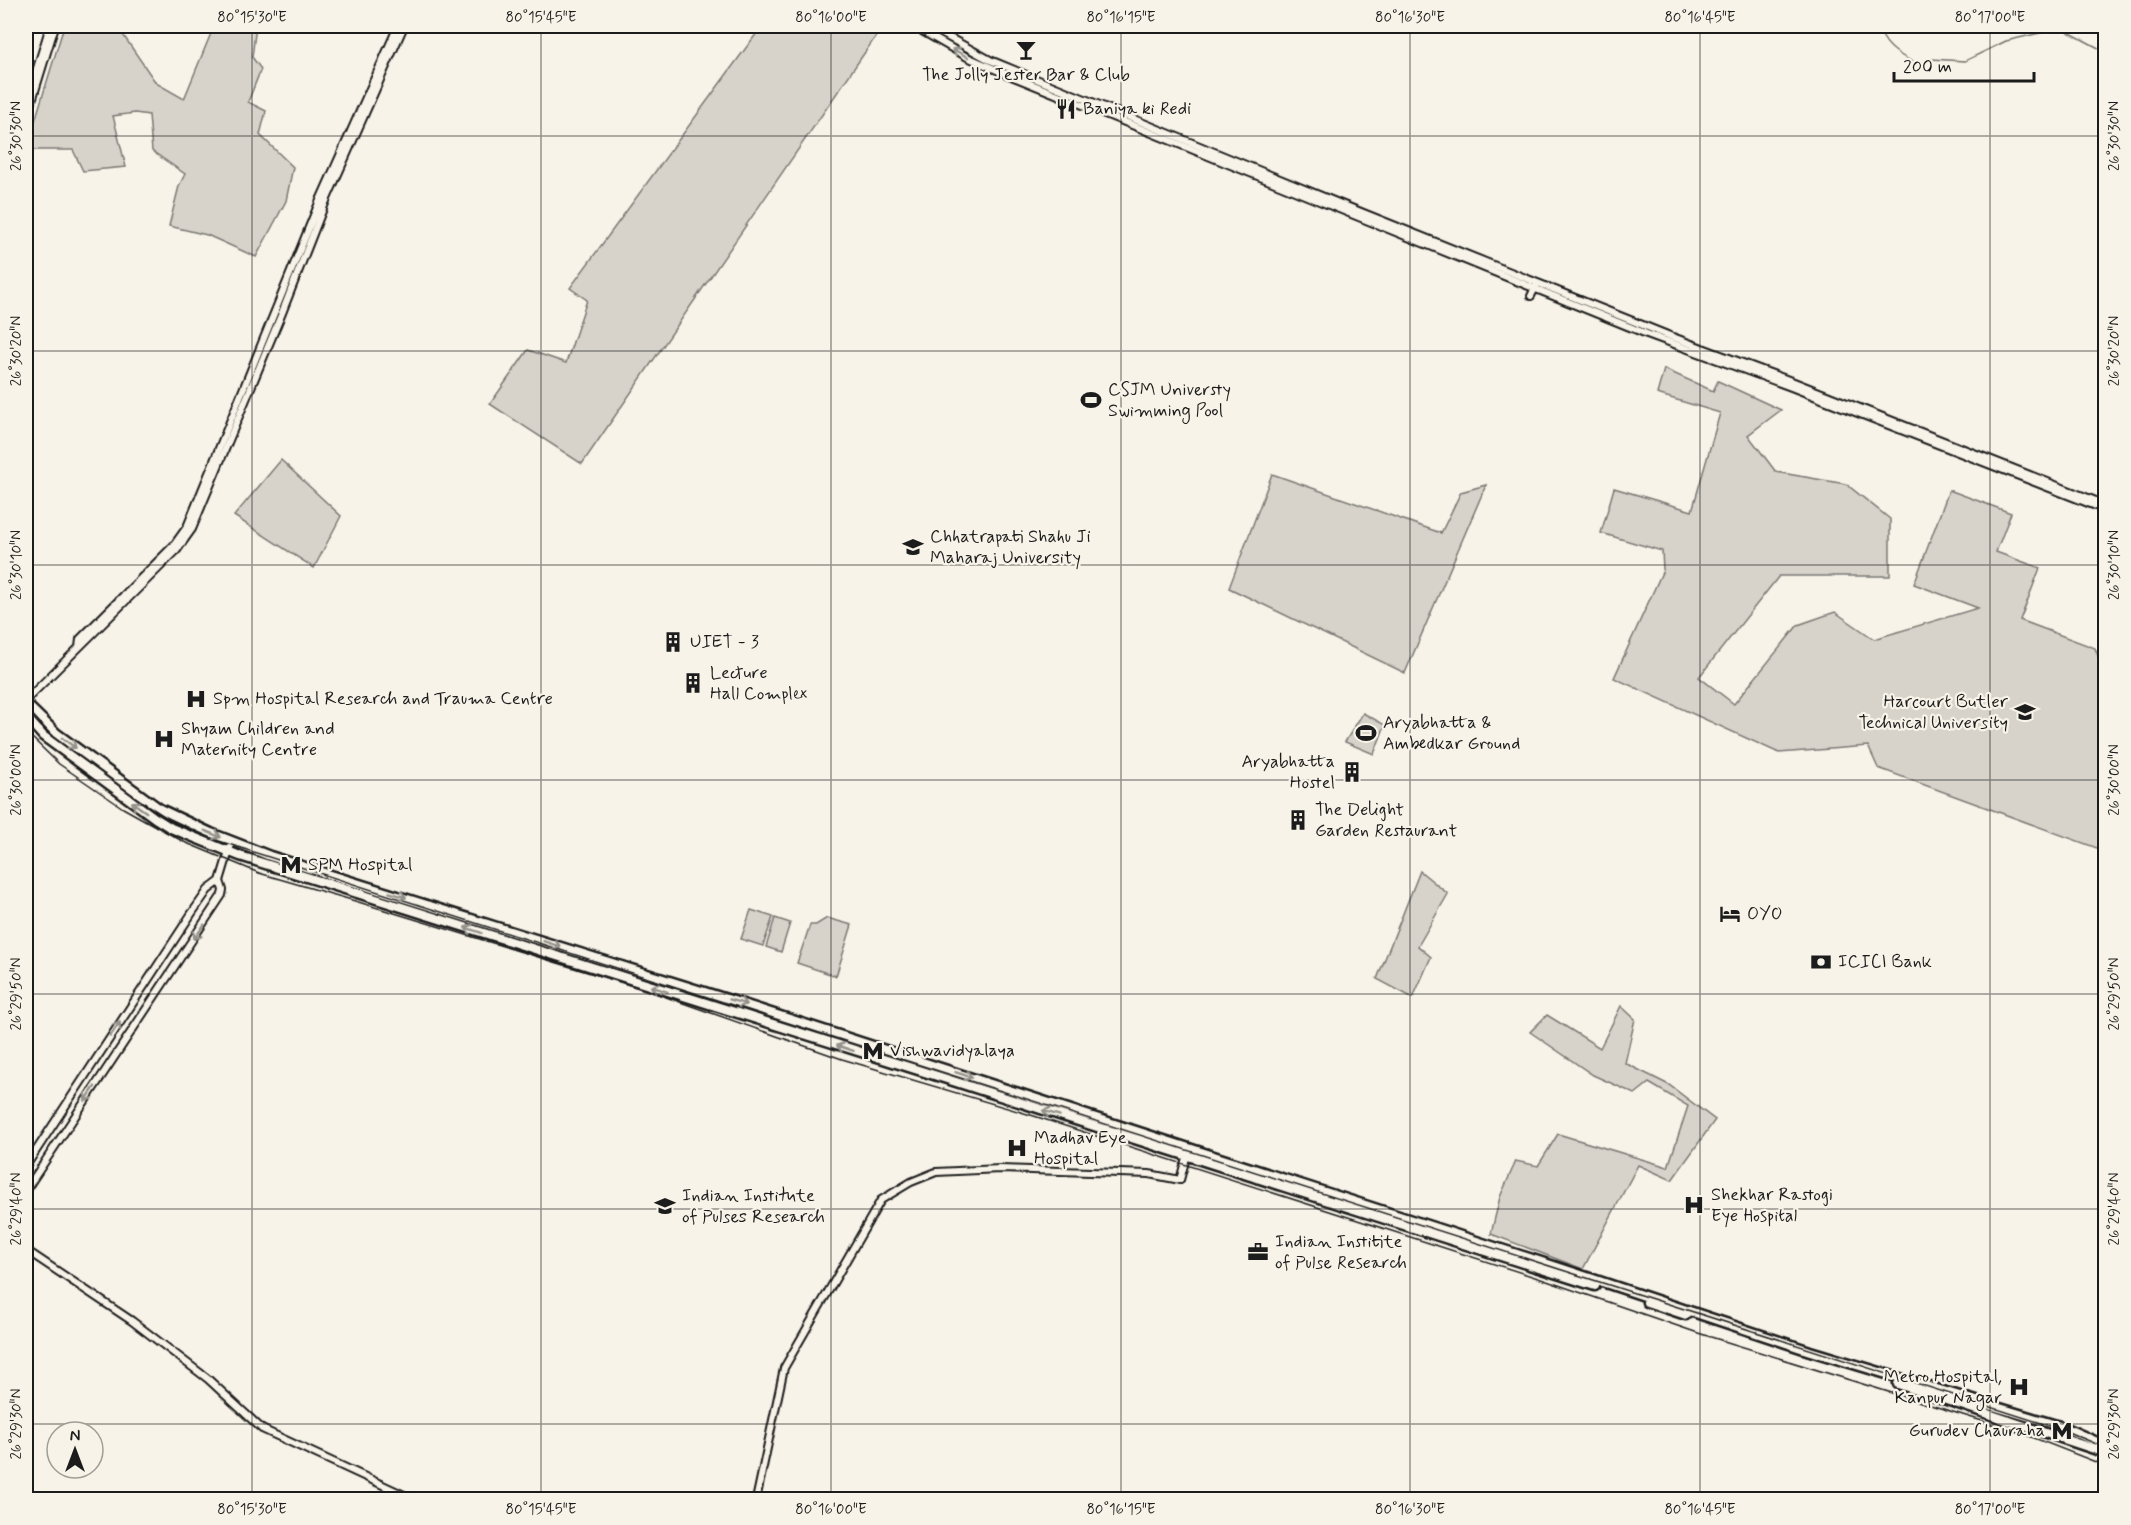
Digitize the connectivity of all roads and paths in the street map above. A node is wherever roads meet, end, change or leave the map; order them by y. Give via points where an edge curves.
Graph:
1 (50, 26) edge
2 (55, 26) edge
3 (398, 26) edge
4 (404, 26) edge
5 (913, 26) edge
6 (928, 26) edge
7 (1001, 68) junction
8 (26, 104) edge
9 (26, 120) edge
10 (1954, 448) junction
11 (2106, 505) edge
12 (2106, 510) edge
13 (79, 647) junction
14 (26, 702) edge
15 (26, 717) edge
16 (232, 841) junction
17 (228, 851) junction
18 (220, 881) junction
19 (504, 928) junction
20 (501, 939) junction
21 (1187, 1154) junction
22 (26, 1166) edge
23 (26, 1190) edge
24 (26, 1250) edge
25 (1513, 1256) junction
26 (2106, 1446) edge
27 (2106, 1453) edge
28 (415, 1500) edge
29 (756, 1500) edge

1 - 8 street
2 - 9 street
3 - 13 street via 321,198 187,527 174,545 80,639
4 - 13 street via 326,201 192,529 177,550
7 -> 5 street via 966,57
6 - 7 street
7 - 10 street via 1534,290
10 - 11 street
10 - 12 street
13 - 14 street
14 -> 16 highway via 56,733 160,809
17 -> 15 highway via 155,818 43,736
16 - 17 street
16 -> 19 highway
17 - 18 street
20 -> 17 highway
22 -> 18 street via 192,913 208,890
18 -> 23 street via 222,895 211,914
19 - 20 highway
19 -> 25 highway
21 -> 20 highway
21 - 25 highway
21 - 29 street via 1180,1180 1149,1174 1000,1169 936,1172 882,1200 784,1368
24 - 28 street via 157,1340 208,1379 262,1429
25 - 26 highway via 2063,1427
25 - 27 highway

